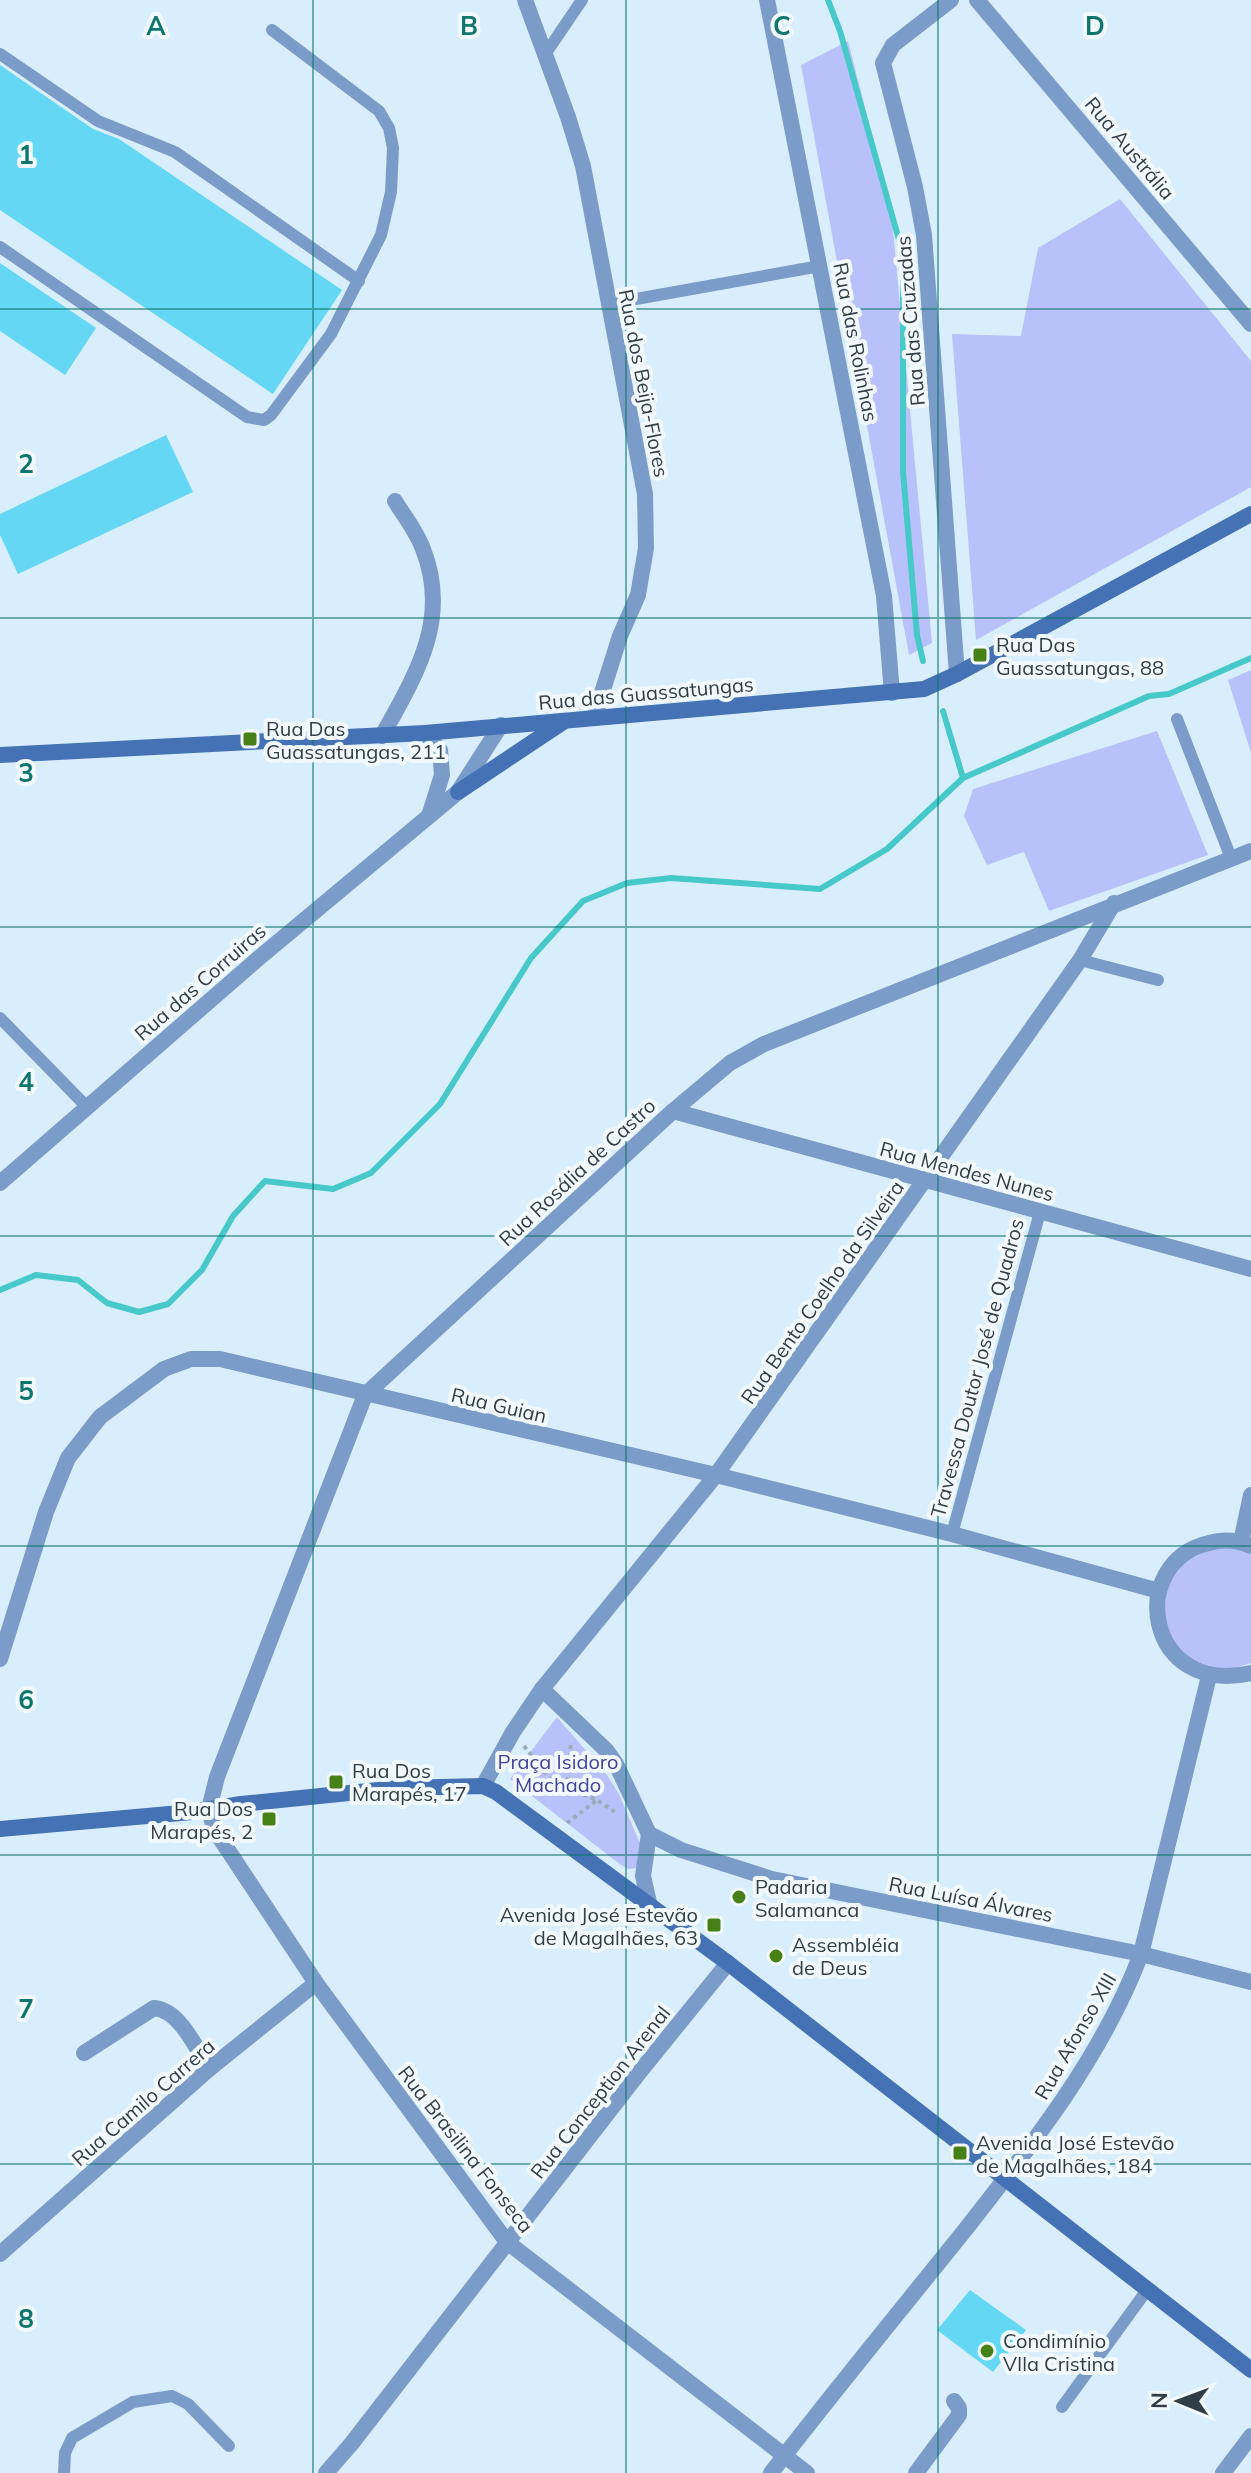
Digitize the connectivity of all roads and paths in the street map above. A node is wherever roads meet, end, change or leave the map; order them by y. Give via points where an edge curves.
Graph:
1 (525, 0) edge
2 (582, 0) edge
3 (767, 0) edge
4 (951, 0) edge
5 (977, 0) edge
6 (272, 30) dead end
7 (0, 54) edge
8 (544, 56) junction
9 (0, 247) edge
10 (820, 266) junction
11 (359, 281) junction
12 (608, 304) junction
13 (1251, 324) edge
14 (395, 501) dead end
15 (1251, 514) edge
16 (957, 674) junction
17 (892, 693) junction
18 (594, 718) junction
19 (1177, 719) dead end
20 (566, 720) junction
21 (501, 725) junction
22 (425, 733) junction
23 (382, 736) junction
24 (0, 755) edge
25 (458, 792) junction
26 (429, 814) junction
27 (1251, 851) edge
28 (1231, 858) junction
29 (1114, 903) junction
30 (1080, 960) junction
31 (1158, 980) dead end
32 (0, 1018) edge
33 (86, 1106) junction
34 (673, 1111) junction
35 (925, 1180) junction
36 (0, 1183) edge
37 (1040, 1212) junction
38 (1251, 1269) edge
39 (365, 1395) junction
40 (716, 1475) junction
41 (1251, 1495) edge
42 (952, 1534) junction
43 (1246, 1544) edge
44 (1159, 1591) junction
45 (0, 1659) edge
46 (1251, 1673) edge
47 (1209, 1676) junction
48 (542, 1689) junction
49 (573, 1719) junction
50 (513, 1732) junction
51 (553, 1783) junction
52 (490, 1789) junction
53 (567, 1789) junction
54 (597, 1800) junction
55 (209, 1809) junction
56 (0, 1829) edge
57 (553, 1834) junction
58 (649, 1834) junction
59 (650, 1907) junction
60 (1141, 1954) junction
61 (728, 1963) junction
62 (1251, 1982) edge
63 (316, 1983) junction
64 (84, 2053) dead end
65 (209, 2069) junction
66 (1006, 2179) junction
67 (507, 2242) junction
68 (0, 2254) edge
69 (1147, 2290) junction
70 (1251, 2370) edge
71 (954, 2401) dead end
72 (1062, 2407) dead end
73 (1251, 2436) edge
74 (229, 2446) dead end
75 (784, 2456) junction
76 (64, 2473) edge
77 (326, 2473) edge
78 (771, 2473) edge
79 (807, 2473) edge
80 (916, 2473) edge
81 (1223, 2473) edge

1 - 8 street, Rua dos Beija-Flores
2 - 8 lane
3 - 10 street, Rua das Rolinhas
4 - 16 street, Rua das Cruzadas via 893,45 883,63 924,235
5 - 13 street, Rua Austrália
6 - 11 lane via 379,111 389,128 391,192 381,235
7 - 11 lane via 98,121 175,152
8 - 12 street, Rua dos Beija-Flores via 583,166
9 - 11 lane via 256,421 271,415 331,334
10 - 12 lane
10 - 17 street, Rua das Rolinhas via 884,596
12 - 18 street, Rua dos Beija-Flores via 645,494 646,548 638,595
14 - 23 street via 423,547 432,581 432,627 418,670
15 - 16 street, Rua das Guassatungas
16 - 17 street, Rua das Guassatungas via 924,689
17 - 18 street, Rua das Guassatungas
18 - 20 street, Rua das Guassatungas
19 - 28 lane
20 - 21 street, Rua das Guassatungas
20 - 25 street
21 - 22 street, Rua das Guassatungas
21 - 25 street, Rua das Corruiras
22 - 23 street, Rua das Guassatungas
22 - 26 street via 440,750 442,775
23 - 24 street, Rua das Guassatungas
25 - 26 street, Rua das Corruiras
26 - 33 street, Rua das Corruiras
27 - 28 street, Rua Rosália de Castro
28 - 29 street, Rua Rosália de Castro
29 - 30 street, Rua Bento Coelho da Silveira
29 - 34 street, Rua Rosália de Castro via 764,1044 730,1063
30 - 31 lane
30 - 35 street, Rua Bento Coelho da Silveira
32 - 33 lane
33 - 36 street, Rua das Corruiras
34 - 35 street, Rua Mendes Nunes
34 - 39 street, Rua Rosália de Castro
35 - 37 street, Rua Mendes Nunes
35 - 40 street, Rua Bento Coelho da Silveira
37 - 38 street, Rua Mendes Nunes
37 - 42 lane, Travessa Doutor José de Quadros
39 - 40 street, Rua Guian
39 - 45 street, Rua Guian via 220,1359 191,1359 164,1369 100,1417 68,1458
39 - 55 street, Rua Rosália de Castro
40 - 42 street, Rua Guian
40 - 48 street, Rua Bento Coelho da Silveira
41 - 43 street
42 - 44 street, Rua Guian
43 - 44 street via 1220,1540 1200,1545 1181,1556
44 - 47 street via 1156,1613 1172,1653
46 - 47 street
47 - 60 street, Rua Afonso XIII
48 - 49 street
48 - 50 street
49 - 53 path
49 - 58 street via 616,1764
50 - 51 path
50 - 52 street
51 - 52 path
51 - 53 path
52 - 55 street via 398,1788
52 - 57 street
53 - 54 path
54 - 57 path
54 - 58 path
55 - 56 street
55 - 63 street, Rua Brasilina Fonseca via 214,1829
57 - 59 street
58 - 59 street via 643,1876
58 - 60 street, Rua Luísa Álvares via 681,1850 772,1879
59 - 61 street
60 - 62 street, Rua Luísa Álvares
60 - 66 street, Rua Afonso XIII via 1097,2047
61 - 66 street
61 - 67 street, Rua Conception Arenal
63 - 65 street, Rua Camilo Carrera
63 - 67 street, Rua Brasilina Fonseca
64 - 65 street via 154,2008 165,2009
65 - 68 street, Rua Camilo Carrera
66 - 69 street
66 - 75 street, Rua Afonso XIII
67 - 75 street, Rua Brasilina Fonseca
67 - 77 street, Rua Conception Arenal
69 - 70 street
69 - 72 lane
71 - 80 street via 959,2415
73 - 81 street
74 - 76 lane via 188,2404 172,2396 133,2402 72,2438
75 - 78 street, Rua Afonso XIII
75 - 79 street, Rua Brasilina Fonseca

